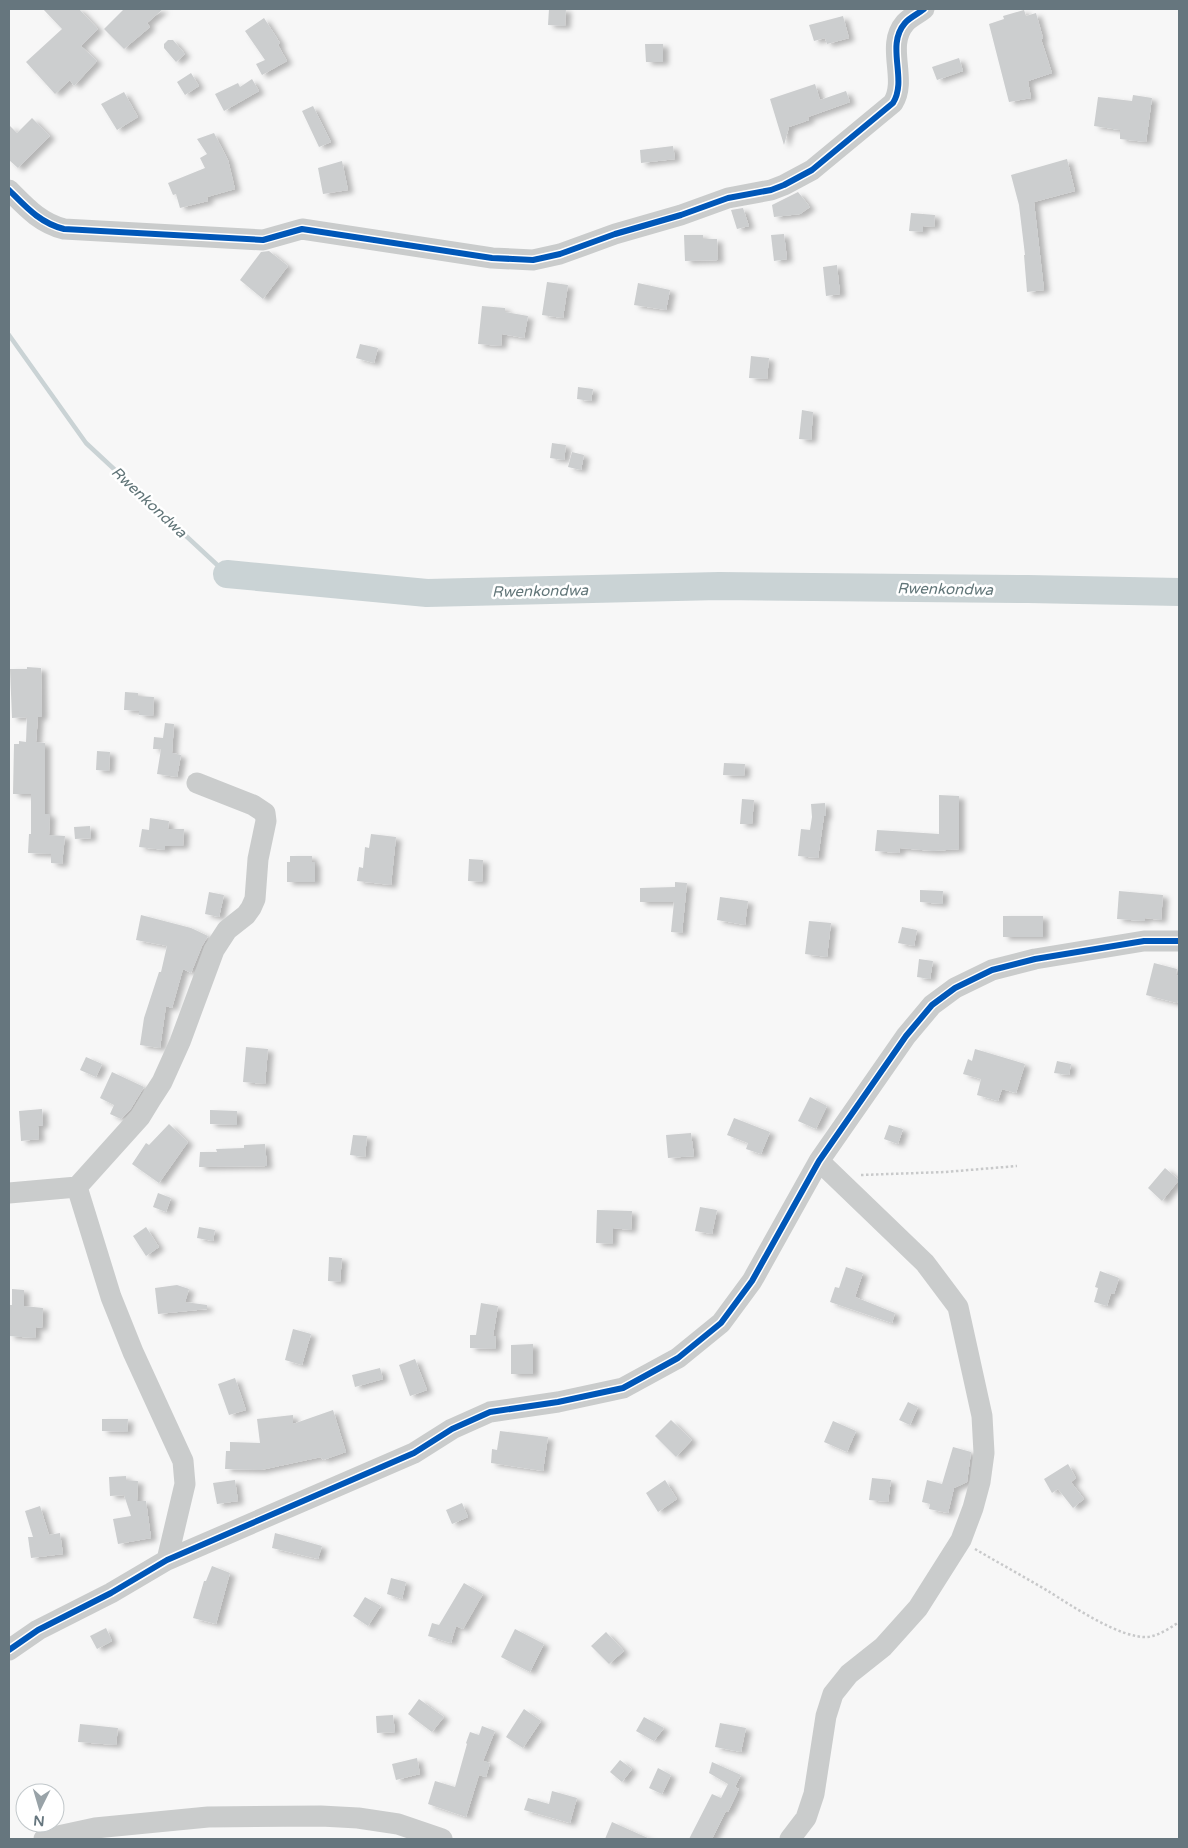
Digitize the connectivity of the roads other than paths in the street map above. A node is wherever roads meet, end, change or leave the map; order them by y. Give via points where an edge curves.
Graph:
1 (924, 9) edge
2 (9, 190) edge
3 (197, 783) dead end
4 (1179, 940) edge
5 (818, 1161) junction
6 (78, 1187) junction
7 (9, 1192) edge
8 (167, 1560) junction
9 (9, 1650) edge
10 (44, 1839) edge
11 (442, 1839) edge
12 (790, 1839) edge

1 - 2 street via 911,17 898,32 898,88 893,103 812,170 771,190 728,198 533,260 492,258 302,229 263,240 64,229 50,226 36,217
3 - 6 street via 265,813 255,899 246,915 227,930 214,950 162,1082 140,1117
4 - 5 street via 1144,941 1035,959 992,970 955,988 932,1005 906,1036
5 - 8 street via 752,1280 721,1324 678,1358 623,1388 490,1412 452,1429 414,1453
5 - 12 street via 925,1263 958,1307 982,1416 984,1452 980,1482 961,1540 918,1608 883,1647 849,1674 833,1694 826,1716 814,1794 806,1818
6 - 7 street
6 - 8 street via 111,1297 183,1461 185,1484
8 - 9 street via 38,1630
10 - 11 street via 95,1828 208,1817 321,1816 398,1824

